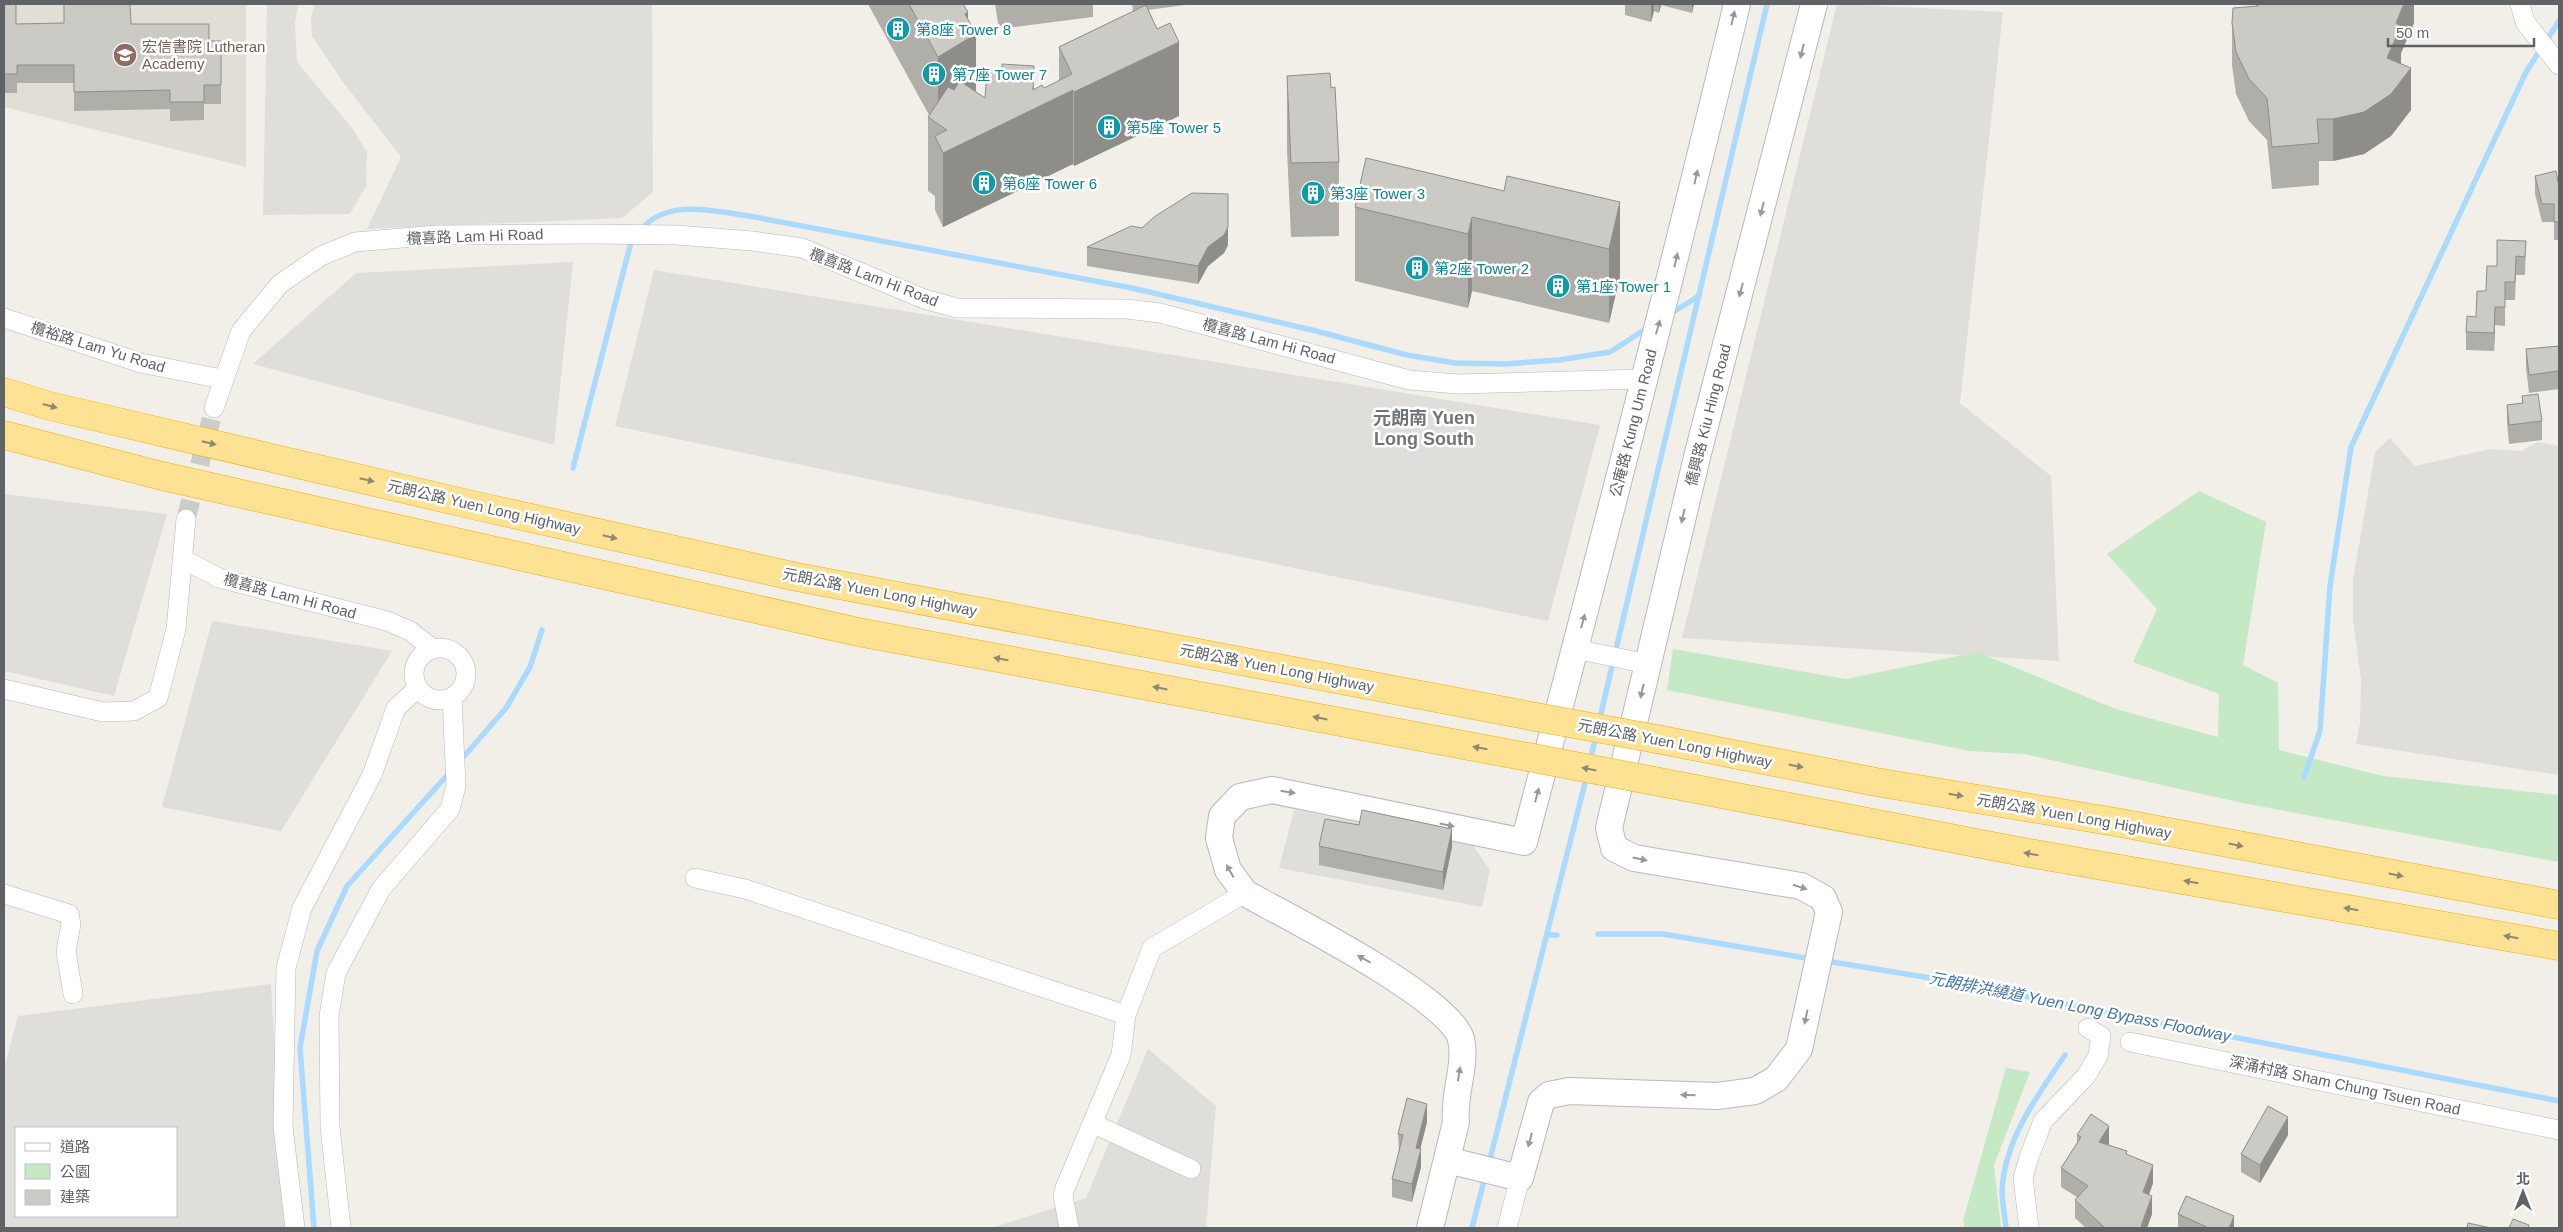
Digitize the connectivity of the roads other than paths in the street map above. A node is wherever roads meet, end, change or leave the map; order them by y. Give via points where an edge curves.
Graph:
1 (1737, 4) edge
2 (1814, 4) edge
3 (2520, 4) edge
4 (2558, 63) edge
5 (4, 318) edge
6 (1646, 368) junction
7 (222, 379) junction
8 (4, 392) edge
9 (214, 408) tunnel mouth
10 (4, 435) edge
11 (186, 519) tunnel mouth
12 (183, 559) junction
13 (433, 649) junction
14 (1575, 649) junction
15 (1648, 664) junction
16 (418, 688) junction
17 (4, 689) edge
18 (452, 697) junction
19 (695, 878) dead end
20 (1245, 893) junction
21 (4, 894) edge
22 (2559, 905) edge
23 (2559, 946) edge
24 (73, 994) dead end
25 (1126, 1015) junction
26 (2088, 1028) dead end
27 (2130, 1042) dead end
28 (1094, 1124) junction
29 (2559, 1130) edge
30 (1446, 1160) junction
31 (1191, 1169) dead end
32 (1520, 1178) junction
33 (296, 1228) edge
34 (341, 1228) edge
35 (1068, 1228) edge
36 (1430, 1228) edge
37 (1507, 1228) edge
38 (2029, 1228) edge

6 -> 1 street, 公庵路 Kung Um Road via 1667,296
2 -> 15 street, 僑興路 Kiu Hing Road via 1698,453
3 - 4 street via 2525,22
5 - 7 street, 欖裕路 Lam Yu Road via 141,363
6 - 7 street, 欖喜路 Lam Hi Road via 1458,384 1409,380 1160,313 1127,309 957,308 924,299 802,248 752,240 676,235 437,235 355,242 321,256 280,284 241,331
14 -> 6 street, 公庵路 Kung Um Road
7 - 9 street, 欖喜路 Lam Hi Road
8 -> 22 highway, 元朗公路 Yuen Long Highway, bridge via 50,406 477,506 787,574 1876,782 2121,823
23 -> 10 highway, bridge via 2023,852 858,632 162,476
11 - 12 street
12 - 13 street, 欖喜路 Lam Hi Road via 218,578 386,621 410,631
12 - 17 street via 176,629 158,698 134,711 103,712
13 - 16 street via 419,657 415,665 414,681
13 - 18 street, 欖喜路 Lam Hi Road via 450,650 462,661 465,669 463,685
14 - 15 street
20 -> 14 street, 公庵路 Kung Um Road via 1228,870 1219,838 1222,816 1240,798 1272,790 1524,842
15 -> 32 street, 僑興路 Kiu Hing Road via 1609,828 1614,848 1634,858 1801,886 1823,898 1829,912 1799,1049 1776,1079 1755,1091 1717,1096 1568,1091 1549,1095 1541,1102
16 - 18 street via 437,700
16 - 33 street via 396,708 372,775 302,908 286,968 284,1127
18 - 34 street via 456,786 450,809 381,889 336,973 329,1016 330,1127
19 - 25 street via 745,889
20 - 25 street via 1152,948
30 -> 20 street via 1456,1122 1454,1106 1462,1050 1460,1036 1452,1022 1398,978
21 - 24 street via 69,914 71,924 66,951
25 - 28 street via 1122,1056
26 - 38 street via 2100,1036 2098,1056 2086,1076 2042,1121 2029,1157 2023,1178
27 - 29 street, 深涌村路 Sham Chung Tsuen Road
28 - 31 street
28 - 35 street via 1065,1188
30 - 32 street
30 - 36 street
32 - 37 street

